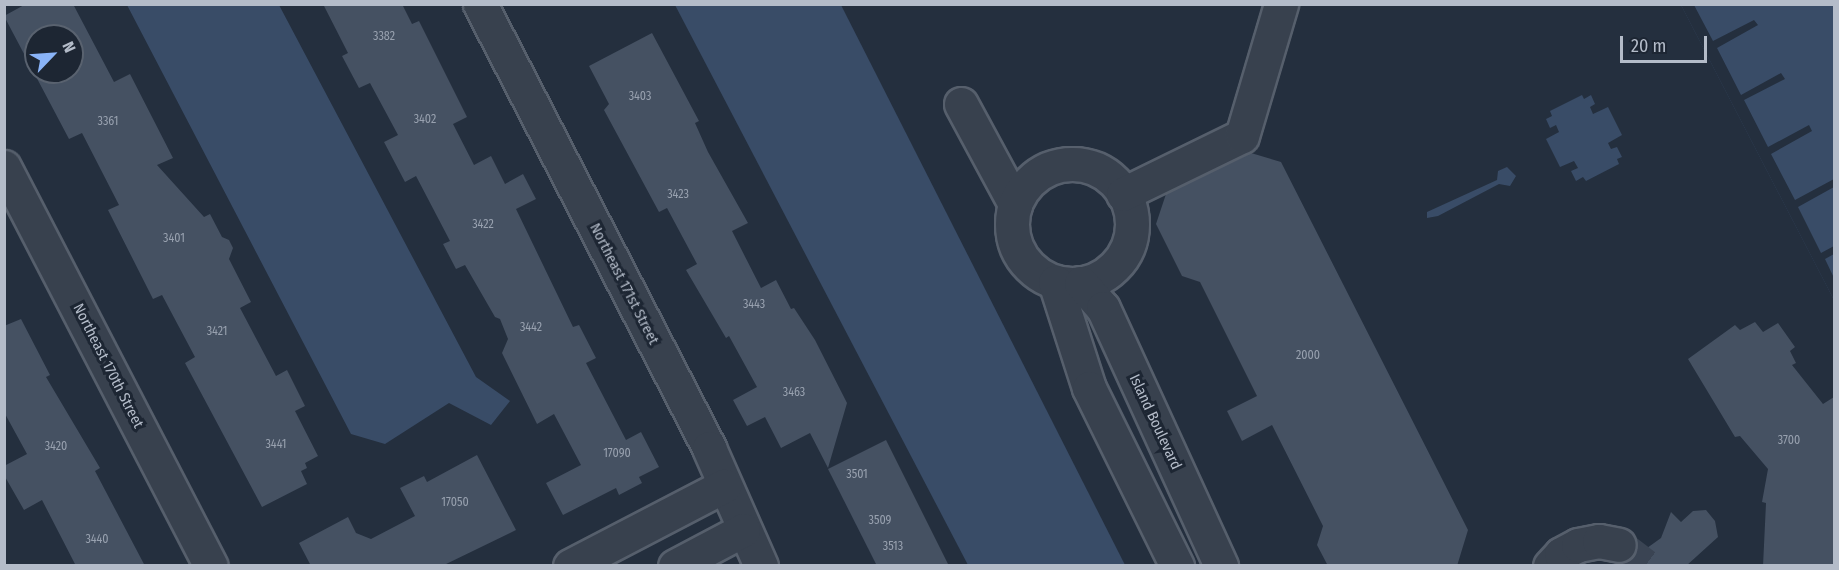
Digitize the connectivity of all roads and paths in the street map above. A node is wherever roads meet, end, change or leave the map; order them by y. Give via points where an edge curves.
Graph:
1 (480, 4) edge
2 (1281, 4) edge
3 (961, 104) dead end
4 (4, 167) edge
5 (1124, 194) junction
6 (1015, 204) junction
7 (1068, 283) junction
8 (724, 486) junction
9 (743, 530) junction
10 (1619, 545) tunnel mouth
11 (211, 566) edge
12 (570, 566) edge
13 (675, 566) edge
14 (761, 566) edge
15 (1177, 566) edge
16 (1221, 566) edge
17 (1550, 566) edge

1 - 8 street, Northeast 171st Street
2 - 5 street via 1242,136
3 - 6 street
4 - 11 street, Northeast 170th Street
5 - 6 street via 1110,178 1093,168 1074,164 1055,166 1038,174 1024,187
5 - 7 street via 1131,213 1131,233 1125,252 1112,269
6 - 7 street, Island Boulevard via 1012,223 1023,260 1037,273
7 - 15 street via 1089,388
7 - 16 street, Island Boulevard via 1103,308
8 - 9 street, Northeast 171st Street
8 - 12 street
9 - 13 street
9 - 14 street, Northeast 171st Street
10 - 17 street via 1599,541 1578,545 1560,554

